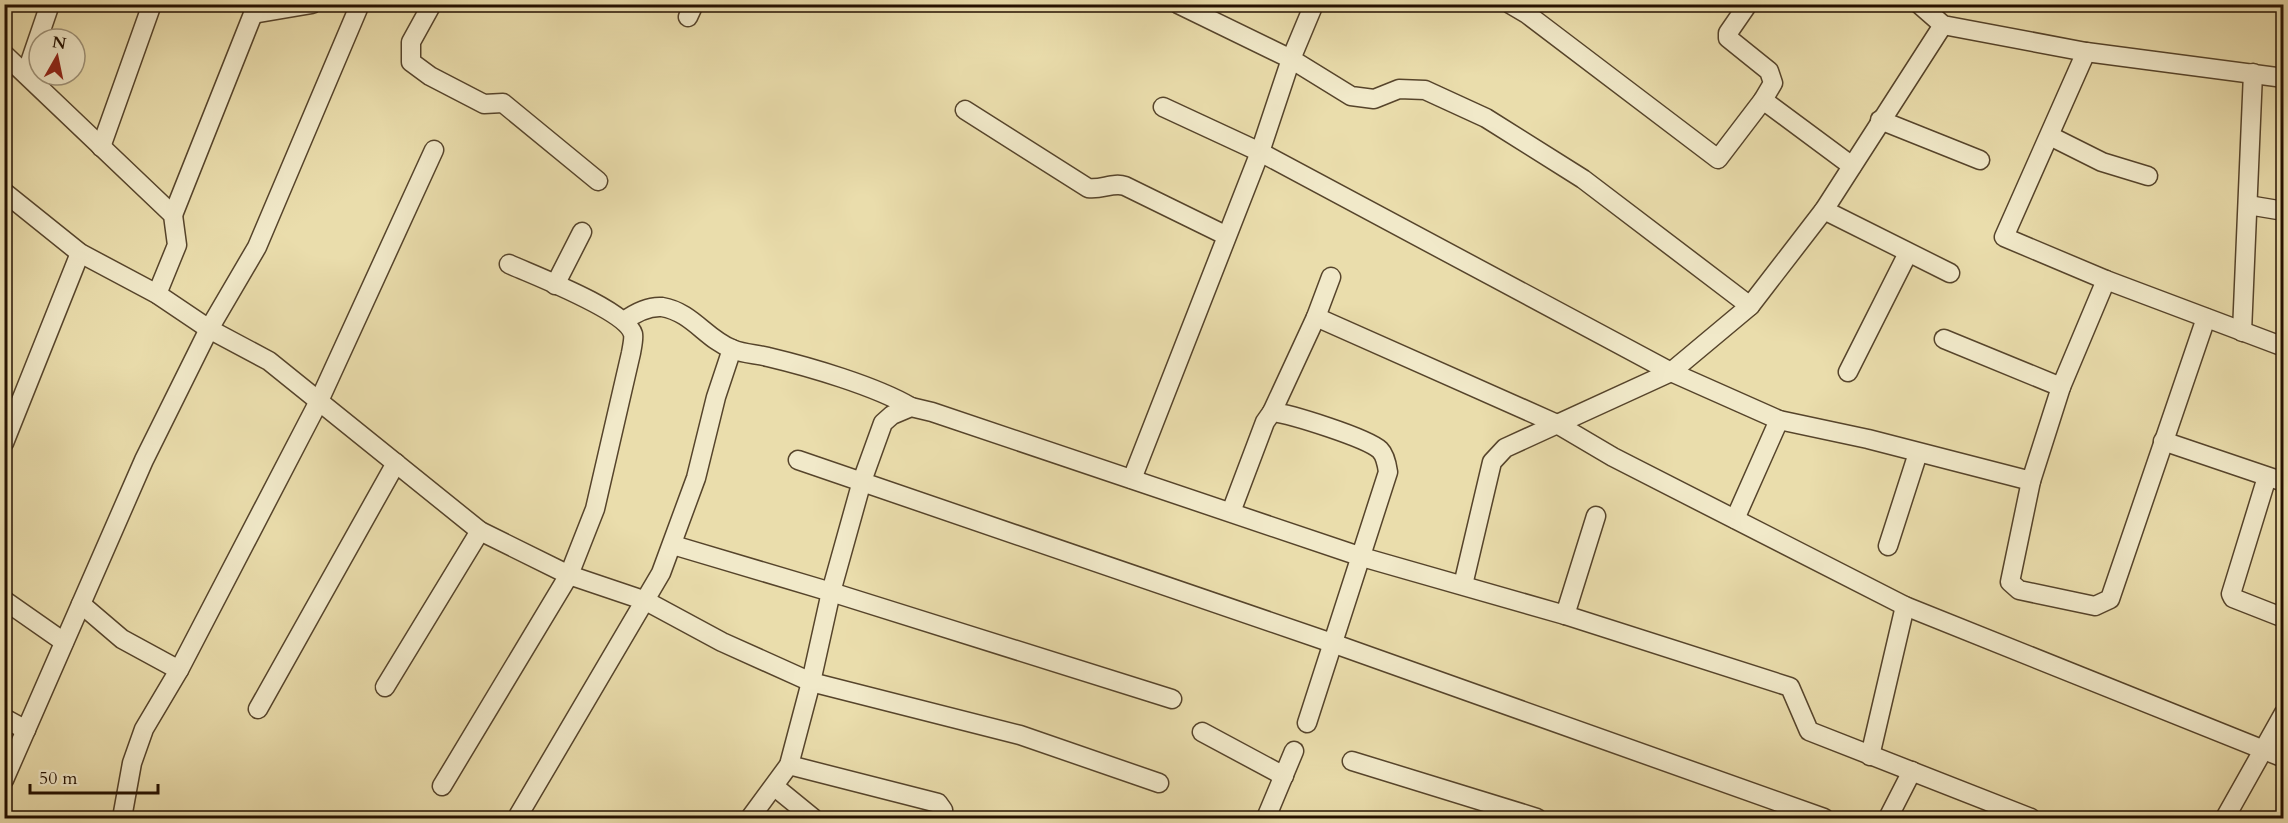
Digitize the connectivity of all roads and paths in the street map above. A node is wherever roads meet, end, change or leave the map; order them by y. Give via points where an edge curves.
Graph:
1 (50, 4) edge
2 (152, 4) edge
3 (312, 4) edge
4 (360, 4) edge
5 (432, 4) edge
6 (1314, 4) edge
7 (1510, 4) edge
8 (1748, 4) edge
9 (1919, 4) edge
10 (1183, 6) edge
11 (255, 9) edge
12 (1531, 9) edge
13 (1943, 25) junction
14 (2086, 52) junction
15 (4, 54) edge
16 (1291, 59) junction
17 (2253, 73) junction
18 (26, 74) junction
19 (2283, 78) edge
20 (1763, 100) junction
21 (1163, 107) dead end
22 (965, 110) dead end
23 (1880, 120) junction
24 (2050, 136) junction
25 (101, 147) junction
26 (434, 150) dead end
27 (1260, 152) junction
28 (1980, 160) dead end
29 (1852, 166) junction
30 (2148, 176) dead end
31 (598, 181) dead end
32 (4, 192) edge
33 (2247, 205) junction
34 (1824, 210) junction
35 (2283, 211) edge
36 (173, 215) junction
37 (582, 232) dead end
38 (1225, 235) junction
39 (1908, 252) junction
40 (80, 253) junction
41 (508, 264) dead end
42 (1950, 273) dead end
43 (1331, 277) dead end
44 (2106, 280) junction
45 (555, 285) junction
46 (157, 294) junction
47 (1750, 306) junction
48 (1316, 317) junction
49 (2206, 318) junction
50 (624, 321) junction
51 (209, 329) junction
52 (2242, 332) junction
53 (1944, 339) dead end
54 (2283, 347) edge
55 (732, 349) junction
56 (1671, 372) junction
57 (1848, 372) dead end
58 (2061, 387) junction
59 (319, 401) junction
60 (911, 407) junction
61 (1272, 412) junction
62 (1779, 420) junction
63 (1557, 424) junction
64 (2163, 441) junction
65 (4, 443) edge
66 (1918, 453) junction
67 (798, 460) dead end
68 (396, 463) junction
69 (1132, 479) junction
70 (2275, 479) edge
71 (862, 481) junction
72 (2031, 481) junction
73 (1231, 512) junction
74 (1596, 516) dead end
75 (1735, 519) junction
76 (480, 531) junction
77 (673, 545) junction
78 (1888, 546) dead end
79 (1362, 556) junction
80 (569, 575) junction
81 (1463, 585) junction
82 (831, 592) junction
83 (4, 600) edge
84 (646, 602) junction
85 (81, 604) junction
86 (1905, 606) junction
87 (1565, 615) junction
88 (2283, 618) edge
89 (64, 642) junction
90 (1332, 644) junction
91 (179, 670) junction
92 (811, 682) junction
93 (385, 687) dead end
94 (1172, 699) dead end
95 (258, 709) dead end
96 (2283, 712) edge
97 (4, 718) edge
98 (1307, 723) dead end
99 (26, 730) junction
100 (1202, 732) dead end
101 (2264, 749) junction
102 (1294, 752) dead end
103 (1870, 756) junction
104 (2283, 758) edge
105 (1352, 761) dead end
106 (789, 765) junction
107 (1912, 771) junction
108 (1284, 776) junction
109 (4, 780) edge
110 (1160, 783) dead end
111 (442, 786) dead end
112 (775, 787) junction
113 (123, 815) edge
114 (518, 816) dead end
115 (2024, 817) edge
116 (1268, 818) edge
117 (167, 819) edge
118 (750, 819) edge
119 (813, 819) edge
120 (939, 819) edge
121 (1537, 819) edge
122 (1824, 819) edge
123 (1888, 819) edge
124 (2225, 819) edge

1 - 18 street
2 - 25 street
3 - 11 street
4 - 51 street via 257,247
5 - 31 street via 411,42 411,62 484,104 503,103
6 - 16 street
7 - 12 street
8 - 20 street via 1728,38 1769,71 1773,79
9 - 13 street
10 - 16 street
11 - 36 street
12 - 20 street via 1715,158 1721,157
13 - 14 street
13 - 23 street
14 - 17 street
14 - 24 street
15 - 18 street
16 - 27 street
16 - 47 street via 1351,96 1374,99 1399,89 1425,90 1486,117 1583,178
17 - 19 street
17 - 33 street
18 - 25 street
20 - 29 street
21 - 27 street
22 - 38 street via 1088,188 1117,183
23 - 28 street
23 - 29 street
24 - 30 street via 2102,162
24 - 44 street via 2004,237
25 - 36 street
26 - 59 street
27 - 38 street
27 - 56 street
29 - 34 street
32 - 40 street
33 - 35 street
33 - 52 street
34 - 39 street
34 - 47 street
36 - 46 street via 177,245
37 - 45 street
38 - 69 street
39 - 42 street
39 - 57 street
40 - 46 street
40 - 65 street
41 - 45 street
43 - 48 street
44 - 49 street
44 - 58 street
45 - 50 street via 602,306
46 - 51 street
47 - 56 street
48 - 61 street
48 - 63 street
49 - 52 street
49 - 64 street
50 - 55 street via 637,312 660,307 681,312
50 - 80 street via 633,334 632,352 595,509
51 - 59 street via 269,361
51 - 85 street via 144,460
52 - 54 street
53 - 58 street
55 - 60 street via 894,397
55 - 77 street
56 - 62 street
56 - 63 street
58 - 72 street
59 - 68 street
59 - 91 street
60 - 69 street
60 - 71 street via 883,423
61 - 73 street
61 - 79 street via 1331,428 1380,450 1388,472
62 - 66 street
62 - 75 street
63 - 75 street
63 - 81 street via 1505,448 1492,462
64 - 70 street
64 - 72 street via 2110,599 2103,604 2095,606 2019,590 2010,582
66 - 72 street
66 - 78 street
67 - 71 street
68 - 76 street
68 - 95 street
69 - 73 street
70 - 88 street via 2231,594
71 - 82 street
71 - 90 street
73 - 79 street
74 - 87 street
75 - 86 street
76 - 80 street
76 - 93 street
77 - 82 street
77 - 84 street
79 - 81 street
79 - 90 street
80 - 84 street
80 - 111 street
81 - 87 street
82 - 92 street
82 - 94 street
83 - 89 street
84 - 92 street
84 - 114 street
85 - 89 street
85 - 91 street via 122,639
86 - 101 street
86 - 103 street
87 - 103 street via 1791,687 1809,731
89 - 99 street
90 - 98 street
90 - 122 street
91 - 113 street via 144,729 132,763
92 - 106 street
92 - 110 street via 1020,735
96 - 101 street
97 - 99 street
99 - 109 street
100 - 108 street
101 - 104 street
101 - 124 street
102 - 108 street
103 - 107 street
105 - 121 street
106 - 112 street
106 - 120 street via 938,803 943,810
107 - 115 street
107 - 123 street
108 - 116 street
112 - 118 street
112 - 119 street
113 - 117 path

